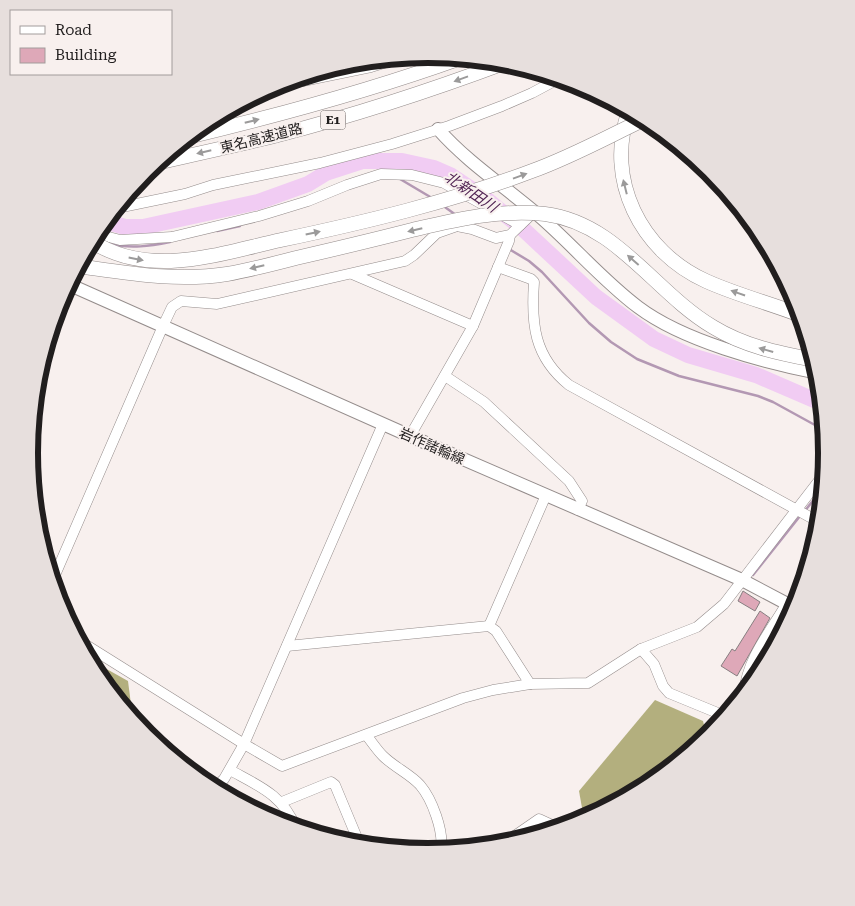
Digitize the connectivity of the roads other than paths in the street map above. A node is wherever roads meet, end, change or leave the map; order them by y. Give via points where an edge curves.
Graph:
1 (444, 64) edge
2 (371, 67) edge
3 (491, 68) edge
4 (326, 76) edge
5 (550, 83) edge
6 (627, 118) edge
7 (636, 124) edge
8 (438, 128) junction
9 (208, 131) edge
10 (170, 160) edge
11 (126, 206) edge
12 (534, 212) junction
13 (520, 225) junction
14 (510, 234) junction
15 (104, 235) edge
16 (98, 245) edge
17 (85, 267) edge
18 (498, 267) junction
19 (352, 274) junction
20 (75, 287) edge
21 (791, 312) edge
22 (163, 326) junction
23 (473, 326) junction
24 (805, 358) edge
25 (809, 371) edge
26 (445, 376) junction
27 (383, 424) junction
28 (410, 436) junction
29 (816, 484) edge
30 (546, 495) junction
31 (578, 510) junction
32 (797, 510) junction
33 (812, 518) edge
34 (56, 572) edge
35 (742, 580) junction
36 (787, 604) edge
37 (489, 626) junction
38 (776, 628) edge
39 (287, 646) junction
40 (90, 647) edge
41 (641, 649) junction
42 (746, 678) edge
43 (530, 684) junction
44 (718, 713) edge
45 (366, 735) junction
46 (244, 744) junction
47 (230, 770) junction
48 (220, 783) edge
49 (282, 802) junction
50 (290, 818) edge
51 (548, 824) edge
52 (520, 832) edge
53 (357, 837) edge
54 (441, 842) edge

9 -> 1 highway, 東名高速道路 / E1 via 367,89
2 - 4 street
3 -> 10 highway, 東名高速道路 / E1 via 356,113
5 - 8 street via 502,106
21 -> 6 highway via 687,271 644,231 626,194 622,175 621,155
16 -> 7 highway, bridge via 132,258 169,262 213,256 329,230 410,211 503,182 591,147
8 - 11 street via 347,156
8 - 12 main road via 473,164
12 - 13 street
12 - 25 main road via 611,285 661,322 733,351
13 - 14 street
13 - 15 street via 444,183 412,175 381,174 300,204 172,237 120,240
14 - 18 street
14 - 19 street via 496,238 457,226 437,233 405,261
24 -> 17 highway, bridge via 752,346 713,327 679,302 612,242 581,224 527,212 458,220 206,277 144,276
18 - 23 street
18 - 32 street via 534,282 532,308 537,343 569,385
19 - 22 street via 217,304 182,301 172,307
19 - 23 street
20 - 22 main road, 岩作諸輪線
22 - 27 main road, 岩作諸輪線
22 - 34 street
23 - 26 street
26 - 28 street
26 - 31 street via 484,402 569,481 582,502
27 - 28 main road, 岩作諸輪線
27 - 39 street
28 - 30 main road, 岩作諸輪線
29 - 32 street
30 - 31 main road, 岩作諸輪線
30 - 37 street
31 - 35 main road, 岩作諸輪線
32 - 33 street
32 - 35 street
35 - 36 main road, 岩作諸輪線
35 - 41 street via 724,604 697,627
37 - 39 street
37 - 43 street via 496,631
38 - 42 street via 752,661
39 - 46 street
40 - 46 street
41 - 43 street via 588,683
41 - 44 street via 654,664 669,693
43 - 45 street via 463,698
45 - 46 street via 282,766
45 - 54 street via 383,756 419,784 429,797
46 - 47 street
47 - 48 street
47 - 49 street
49 - 50 street
49 - 53 street via 331,782 335,784
51 - 52 street via 539,819

